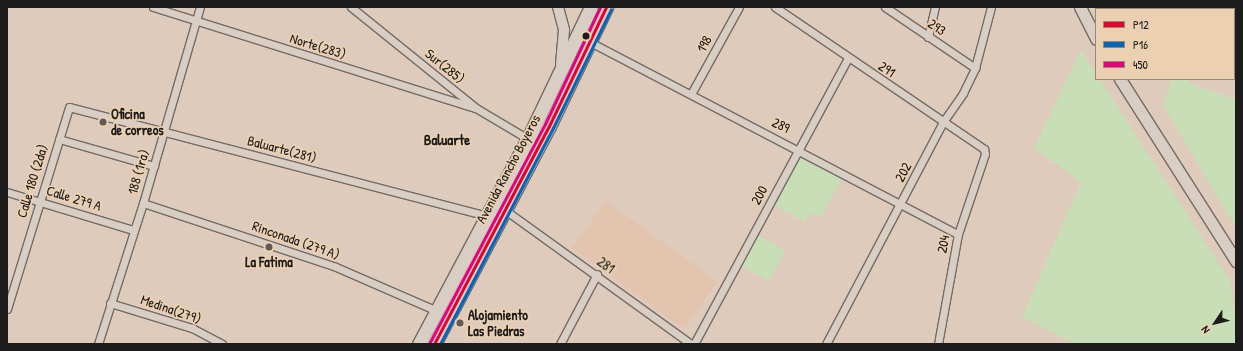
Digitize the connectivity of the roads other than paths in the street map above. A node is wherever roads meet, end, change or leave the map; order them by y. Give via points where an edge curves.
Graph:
1 (153, 7) edge
2 (200, 7) edge
3 (351, 7) edge
4 (558, 7) edge
5 (591, 7) edge
6 (606, 7) edge
7 (739, 7) edge
8 (775, 7) edge
9 (885, 7) edge
10 (935, 7) edge
11 (990, 7) edge
12 (1080, 7) edge
13 (196, 22) junction
14 (928, 37) junction
15 (1095, 38) edge
16 (590, 42) junction
17 (848, 58) junction
18 (975, 68) junction
19 (560, 76) junction
20 (1121, 80) edge
21 (692, 94) junction
22 (69, 107) joint
23 (476, 108) junction
24 (943, 122) junction
25 (163, 132) junction
26 (59, 139) junction
27 (528, 139) junction
28 (799, 149) junction
29 (985, 152) joint
30 (154, 166) junction
31 (7, 192) edge
32 (40, 201) junction
33 (143, 203) junction
34 (902, 203) junction
35 (505, 210) junction
36 (488, 216) junction
37 (133, 230) junction
38 (958, 234) junction
39 (1236, 262) edge
40 (596, 274) junction
41 (110, 303) junction
42 (7, 309) edge
43 (437, 310) junction
44 (98, 344) edge
45 (222, 344) edge
46 (419, 344) edge
47 (434, 344) edge
48 (560, 344) edge
49 (693, 344) edge
50 (826, 344) edge
51 (938, 344) edge

1 - 13 street, Norte(283)
2 - 13 street, 188 (1ra)
3 - 23 street, Sur(285)
4 - 19 street via 564,30
5 - 19 highway, Avenida Rancho Boyeros
6 - 16 highway, Avenida Rancho Boyeros
7 - 21 street, 198
8 - 17 street, 291
9 - 14 street, 293
10 - 14 street
11 - 18 street, 202
12 - 15 main road
13 - 23 street, Norte(283)
13 - 25 street, 188 (1ra)
14 - 18 street, 293
16 - 21 street, 289
16 - 35 highway, Avenida Rancho Boyeros
17 - 24 street, 291
17 - 28 street, 200
18 - 24 street, 202 via 963,93
19 - 27 highway, Avenida Rancho Boyeros
20 - 39 main road
21 - 28 street, 289
22 - 25 street, Baluarte(281)
22 - 26 street, Calle 180 (2da)
23 - 27 street, Sur(285)
24 - 29 street, 291
24 - 34 street, 202
25 - 30 street, 188 (1ra)
25 - 36 street, Baluarte(281)
26 - 30 street
26 - 32 street, Calle 180 (2da)
27 - 36 highway, Avenida Rancho Boyeros
28 - 34 street, 289
28 - 49 street, 200
29 - 38 street, 204
30 - 33 street, 188 (1ra)
31 - 32 street, Calle 279 A
32 - 37 street, Calle 279 A
32 - 42 street, Calle 180 (2da)
33 - 37 street, 188 (1ra)
33 - 43 street, Rinconada (279 A) via 336,267
34 - 38 street, 289
34 - 50 street, 202
35 - 40 street, 281
35 - 47 highway, Avenida Rancho Boyeros
36 - 43 highway, Avenida Rancho Boyeros
37 - 41 street, 188 (1ra)
38 - 51 street, 204
40 - 48 street
40 - 49 street, 281
41 - 44 street, 188 (1ra)
41 - 45 street, Medina(279) via 192,328
43 - 46 highway, Avenida Rancho Boyeros

